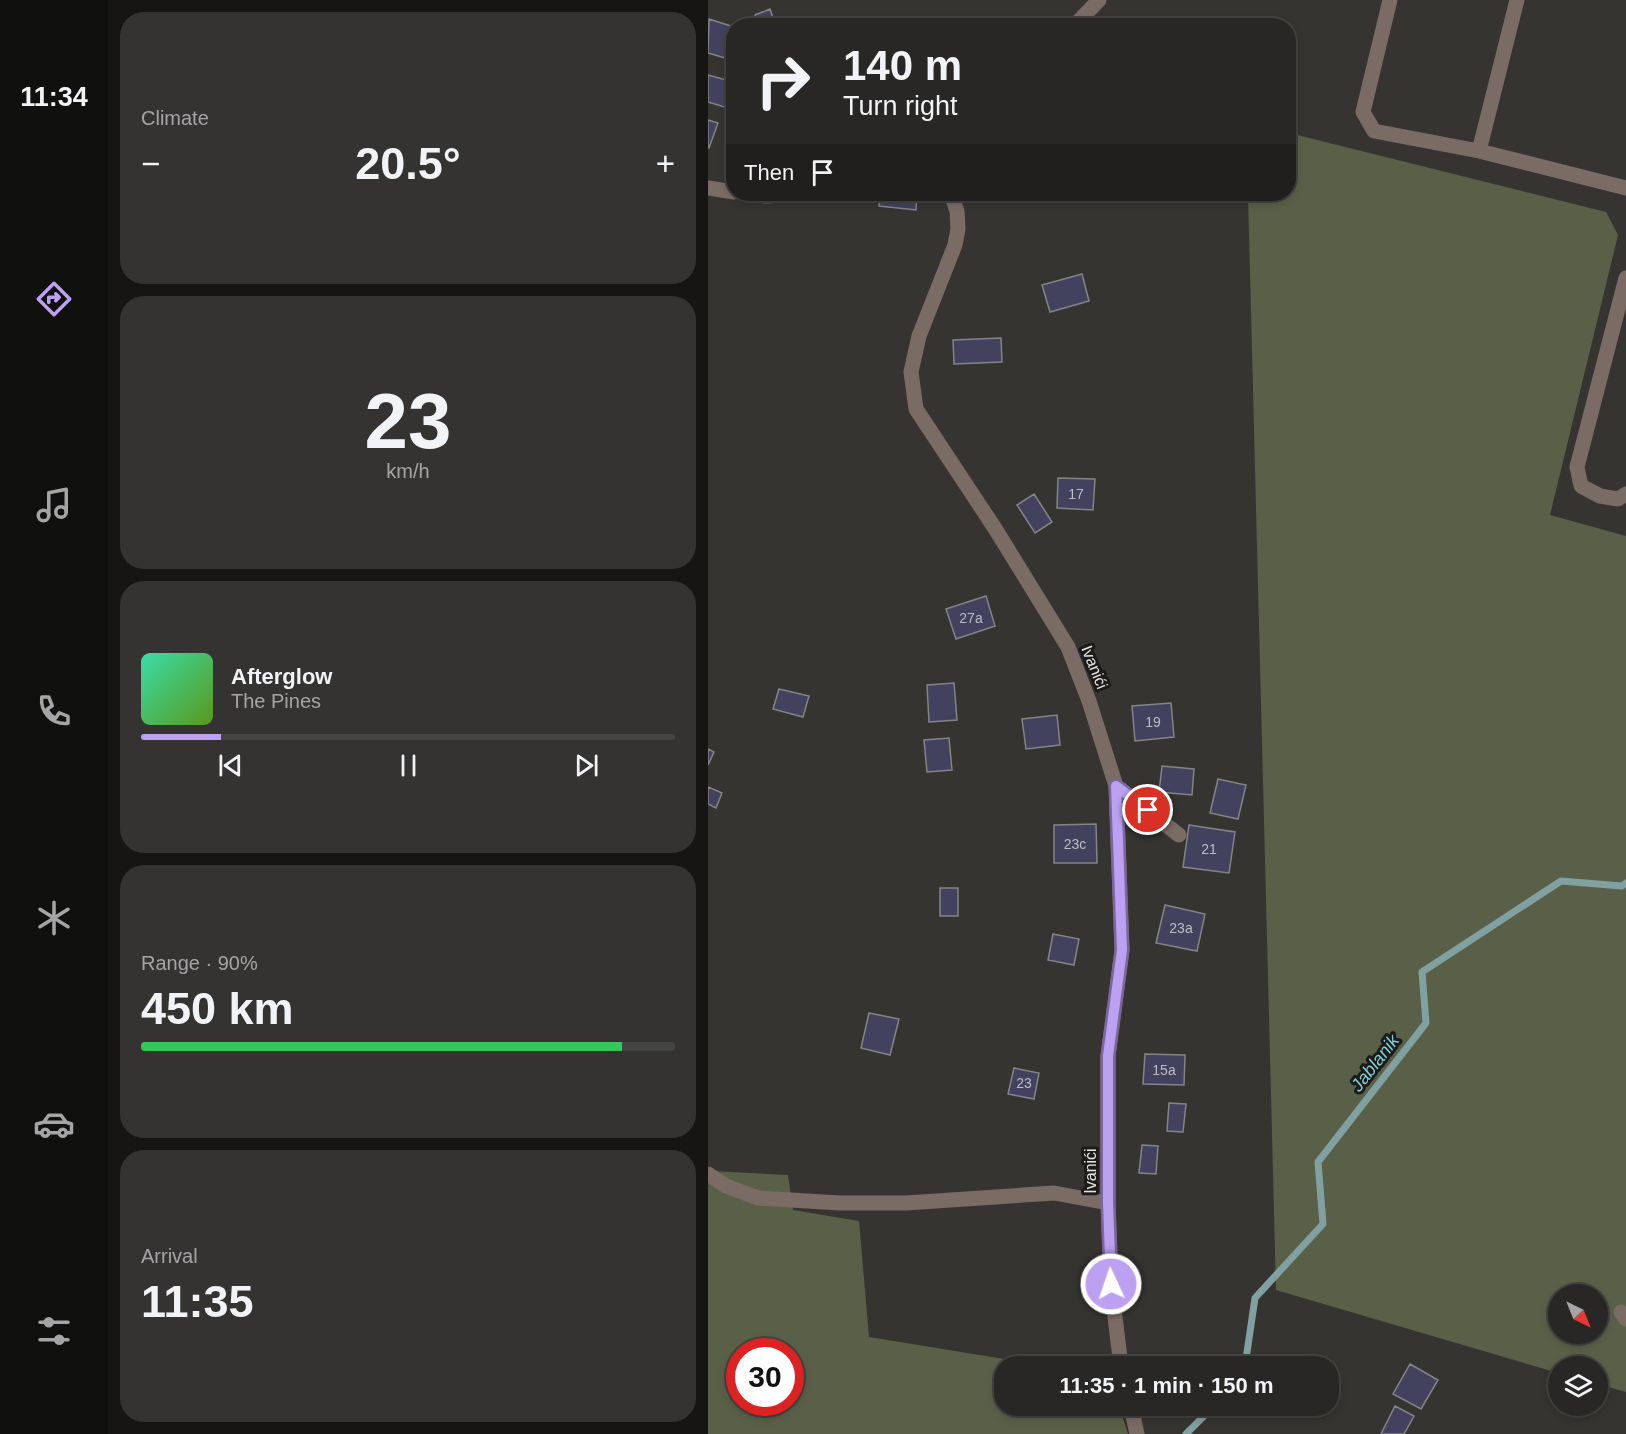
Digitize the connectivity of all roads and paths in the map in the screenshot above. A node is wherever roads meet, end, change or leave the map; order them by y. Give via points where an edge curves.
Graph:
1 (1100, 0) edge
2 (1390, 0) edge
3 (1516, 0) edge
4 (1082, 18) edge
5 (1479, 151) junction
6 (708, 188) edge
7 (1626, 188) edge
8 (726, 191) edge
9 (953, 201) edge
10 (1626, 278) edge
11 (1626, 494) edge
12 (1116, 786) junction
13 (1179, 835) dead end
14 (708, 1174) edge
15 (1108, 1203) junction
16 (1120, 1356) edge
17 (1133, 1416) edge
18 (1137, 1434) edge

1 - 4 street
2 - 5 street via 1363,112 1374,131
3 - 5 street
5 - 7 street
6 - 8 street
9 - 12 street, Ivanići via 958,229 955,245 917,345 911,372 916,409 1068,647
10 - 11 street via 1577,467 1581,486 1600,496 1618,499
12 - 13 street
12 - 15 street, Ivanići via 1122,950 1108,1056
14 - 15 street, Ivanići via 726,1186 758,1198 906,1203 1054,1193
15 - 16 street, Ivanići via 1111,1284
17 - 18 street

